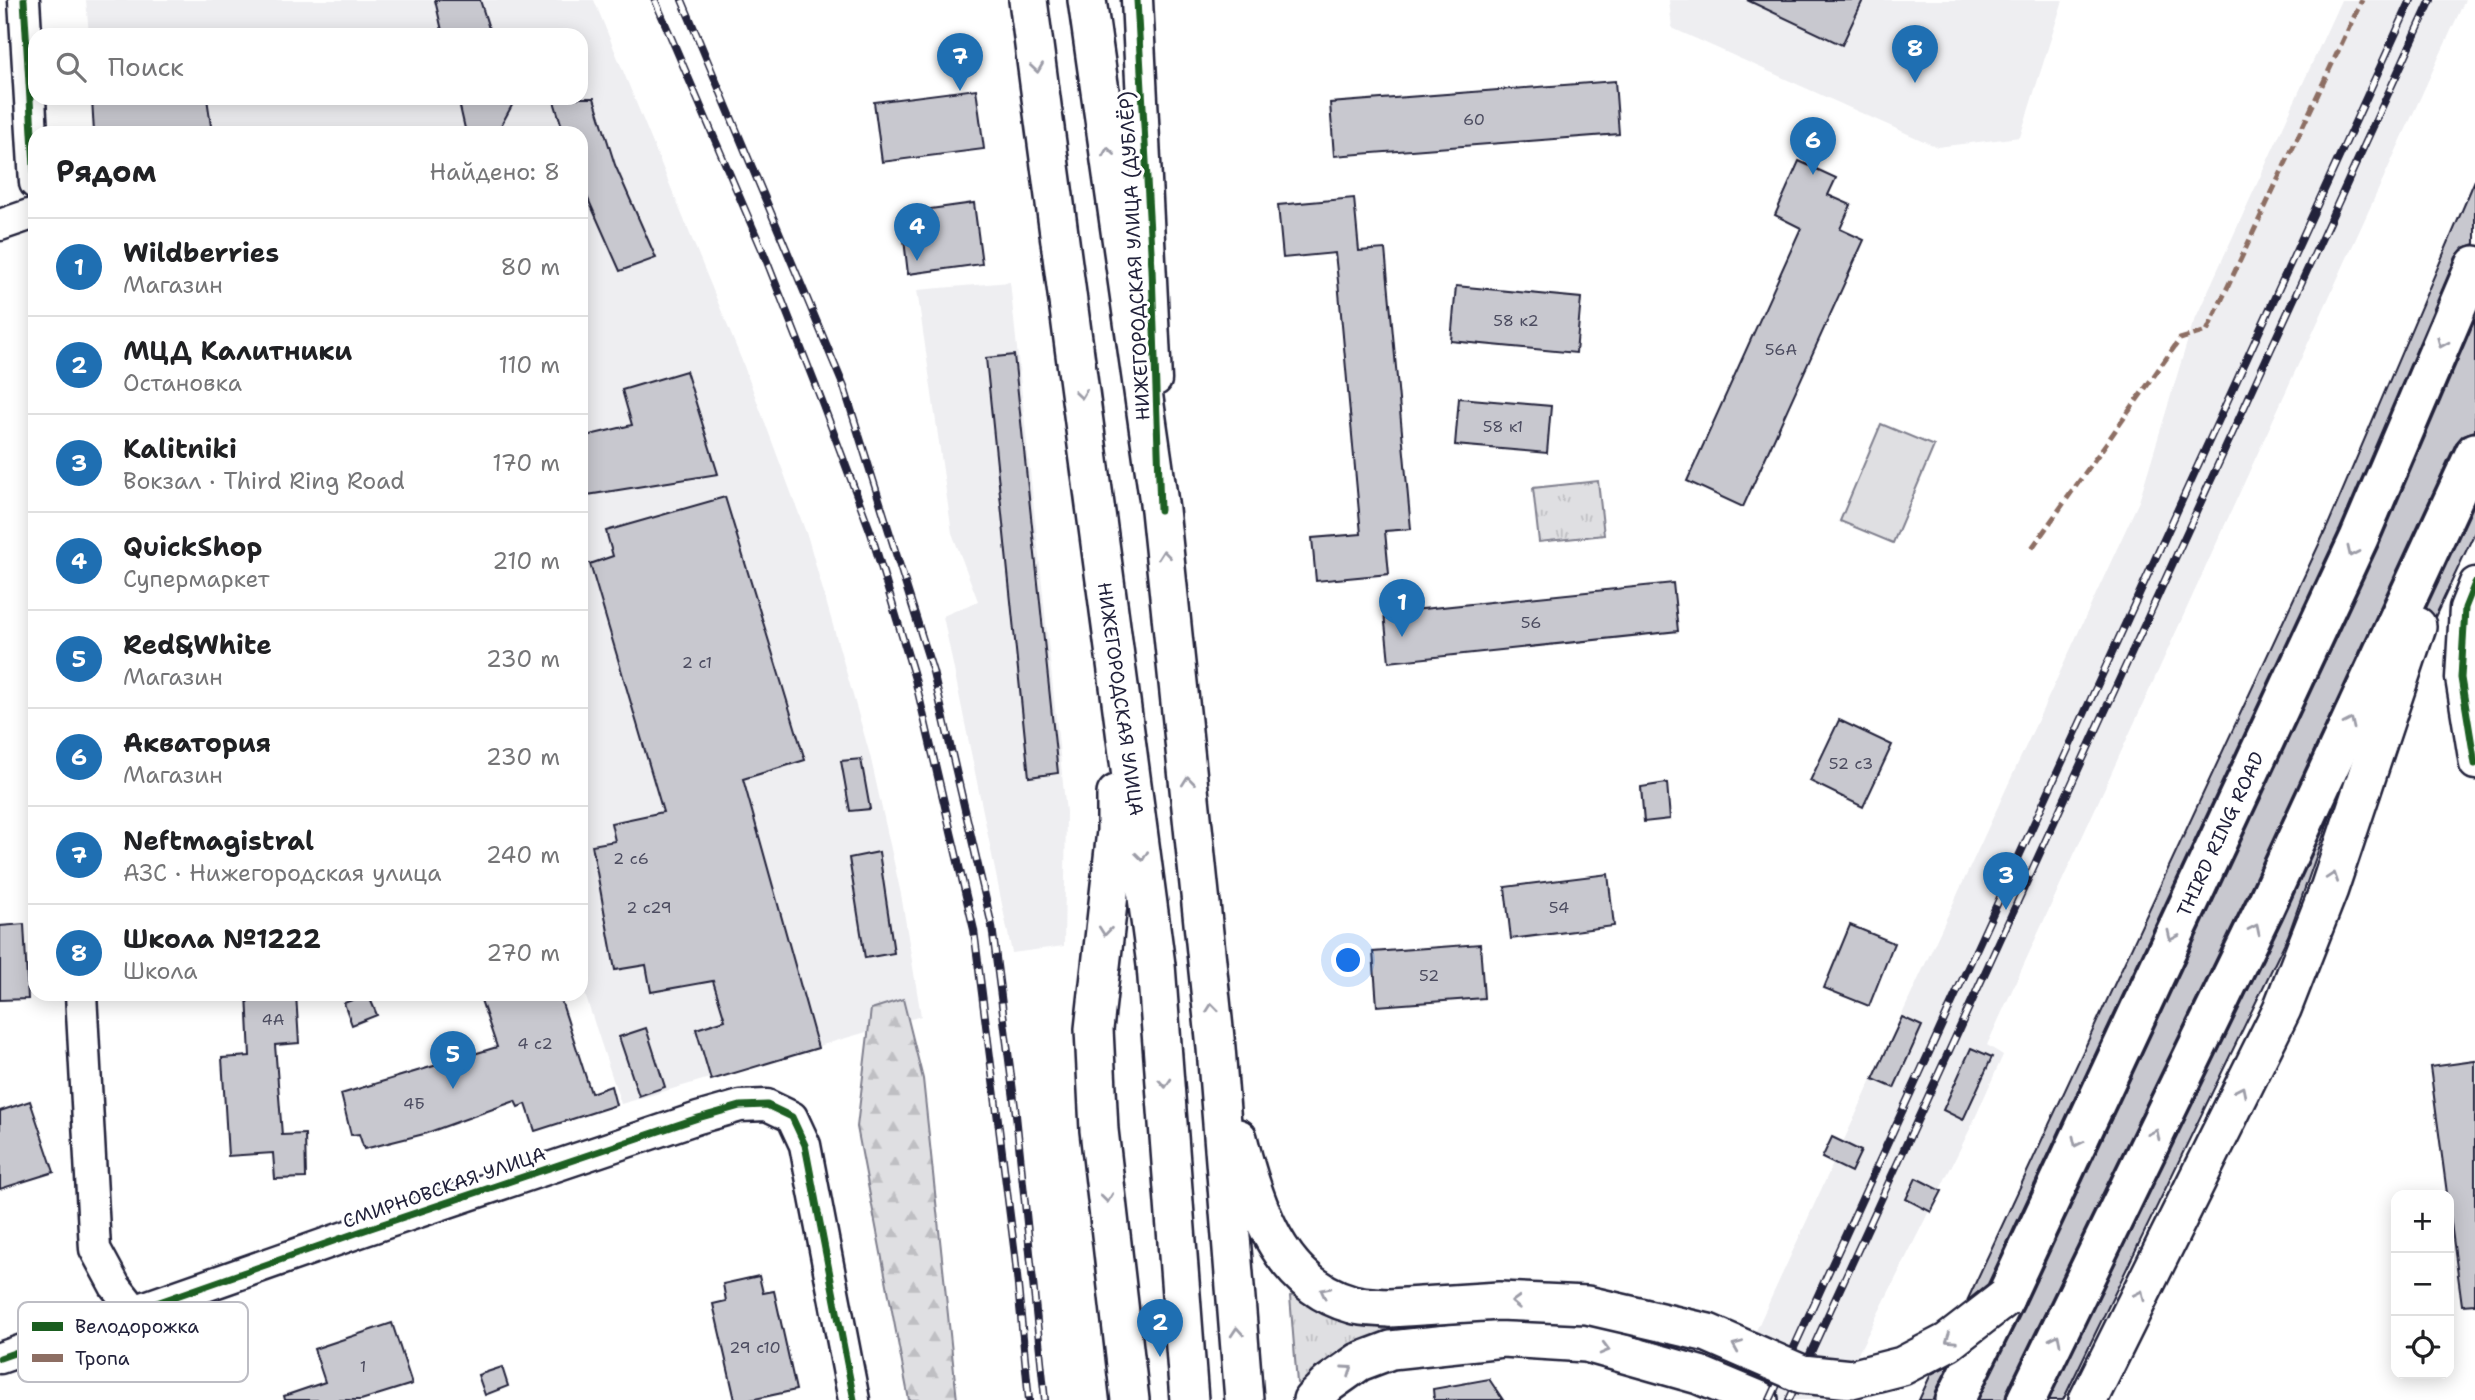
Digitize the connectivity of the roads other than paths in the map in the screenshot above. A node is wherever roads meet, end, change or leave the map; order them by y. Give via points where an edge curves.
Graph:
1 (24, 0) edge
2 (1028, 0) edge
3 (1087, 0) edge
4 (1137, 0) edge
5 (28, 67) edge
6 (30, 105) edge
7 (32, 126) edge
8 (28, 216) edge
9 (0, 226) edge
10 (2475, 265) edge
11 (2475, 454) edge
12 (1160, 510) junction
13 (2470, 596) edge
14 (1117, 667) junction
15 (2475, 764) edge
16 (81, 1001) edge
17 (1216, 1048) junction
18 (2005, 1298) junction
19 (128, 1302) edge
20 (161, 1302) edge
21 (18, 1352) edge
22 (0, 1358) edge
23 (853, 1400) edge
24 (1130, 1400) edge
25 (1189, 1400) edge
26 (1244, 1400) edge
27 (1312, 1400) edge
28 (1759, 1400) edge
29 (1955, 1400) edge
30 (2026, 1400) edge
31 (2088, 1400) edge

1 - 5 street
2 -> 14 main road, НИЖЕГОРОДСКАЯ УЛИЦА
12 -> 3 main road
4 - 12 street, НИЖЕГОРОДСКАЯ УЛИЦА (ДУБЛЁР)
6 - 7 street
8 - 9 street
10 -> 18 main road, THIRD RING ROAD via 2359,538
30 -> 11 main road via 2264,909
31 -> 11 main road via 2281,1009 2329,888
17 -> 12 main road
13 - 15 street via 2460,678
14 -> 24 main road via 1116,831 1094,1029 1099,1130
14 -> 25 main road, НИЖЕГОРОДСКАЯ УЛИЦА via 1156,965
16 - 19 street via 95,1249
18 -> 17 main road, bridge via 1948,1342 1902,1366 1851,1379 1802,1374 1707,1333 1587,1305 1499,1301 1390,1308 1353,1305 1320,1291 1296,1272 1273,1240 1245,1167
26 -> 17 main road
18 - 29 main road, THIRD RING ROAD
20 - 23 street, СМИРНОВСКАЯ УЛИЦА via 698,1118 740,1106 767,1105 792,1117 806,1145
21 - 22 street, СМИРНОВСКАЯ УЛИЦА
27 -> 28 main road via 1359,1362 1391,1350 1503,1338 1586,1343 1699,1375

